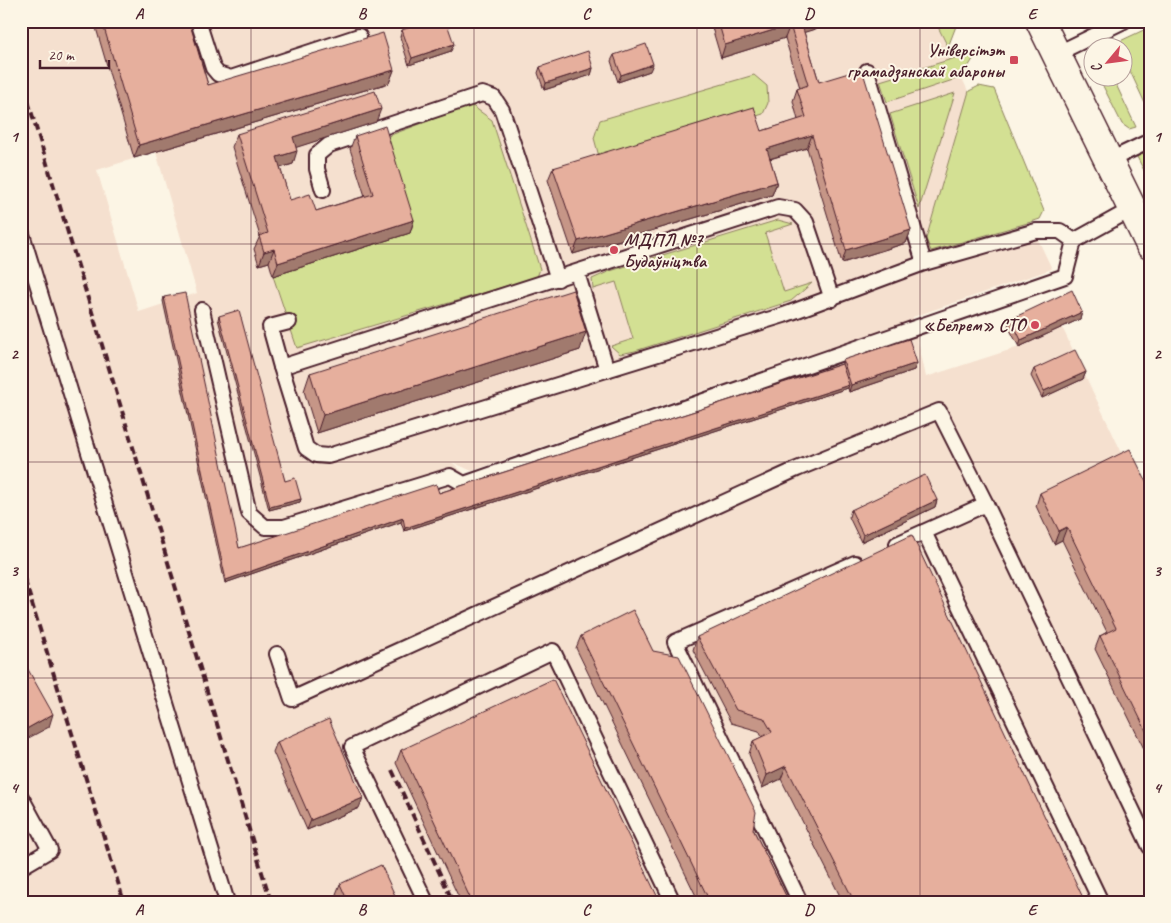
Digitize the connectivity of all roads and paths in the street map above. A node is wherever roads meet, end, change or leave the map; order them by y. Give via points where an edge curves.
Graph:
1 (198, 21) edge
2 (1040, 21) edge
3 (1124, 21) edge
4 (1107, 25) edge
5 (359, 36) dead end
6 (1056, 54) junction
7 (867, 71) dead end
8 (1150, 141) edge
9 (1108, 160) junction
10 (323, 190) dead end
11 (1132, 209) junction
12 (21, 231) edge
13 (1074, 241) junction
14 (1150, 245) edge
15 (924, 263) junction
16 (576, 273) junction
17 (558, 279) junction
18 (832, 299) junction
19 (202, 310) dead end
20 (289, 322) dead end
21 (281, 367) junction
22 (607, 370) junction
23 (986, 504) junction
24 (924, 532) junction
25 (277, 654) dead end
26 (21, 798) edge
27 (1150, 848) edge
28 (21, 867) edge
29 (227, 902) edge
30 (426, 902) edge
31 (673, 902) edge
32 (800, 902) edge
33 (1101, 902) edge

1 - 5 lane via 212,68 218,74 231,78
2 - 6 main road
3 - 4 lane
4 - 6 lane
6 - 9 main road
7 - 15 lane
8 - 9 lane
9 - 11 main road
10 - 17 lane via 317,156 329,145 482,94 494,98 502,110
11 - 13 lane
11 - 14 main road
12 - 29 lane
13 - 15 lane via 1060,231 1036,232
13 - 19 lane via 1065,276 464,484 450,476 284,527 264,527 249,513
15 - 18 lane
16 - 17 lane
16 - 18 lane via 778,207 795,210 806,222
16 - 22 lane
17 - 21 lane
18 - 22 lane
20 - 21 lane via 270,327
21 - 22 lane via 306,448 316,455 328,456
23 - 24 lane
23 - 25 lane via 939,411 797,469 292,699
23 - 27 lane
24 - 32 lane via 675,642
24 - 33 lane
26 - 28 lane via 50,850
30 - 31 lane via 352,747 553,651

